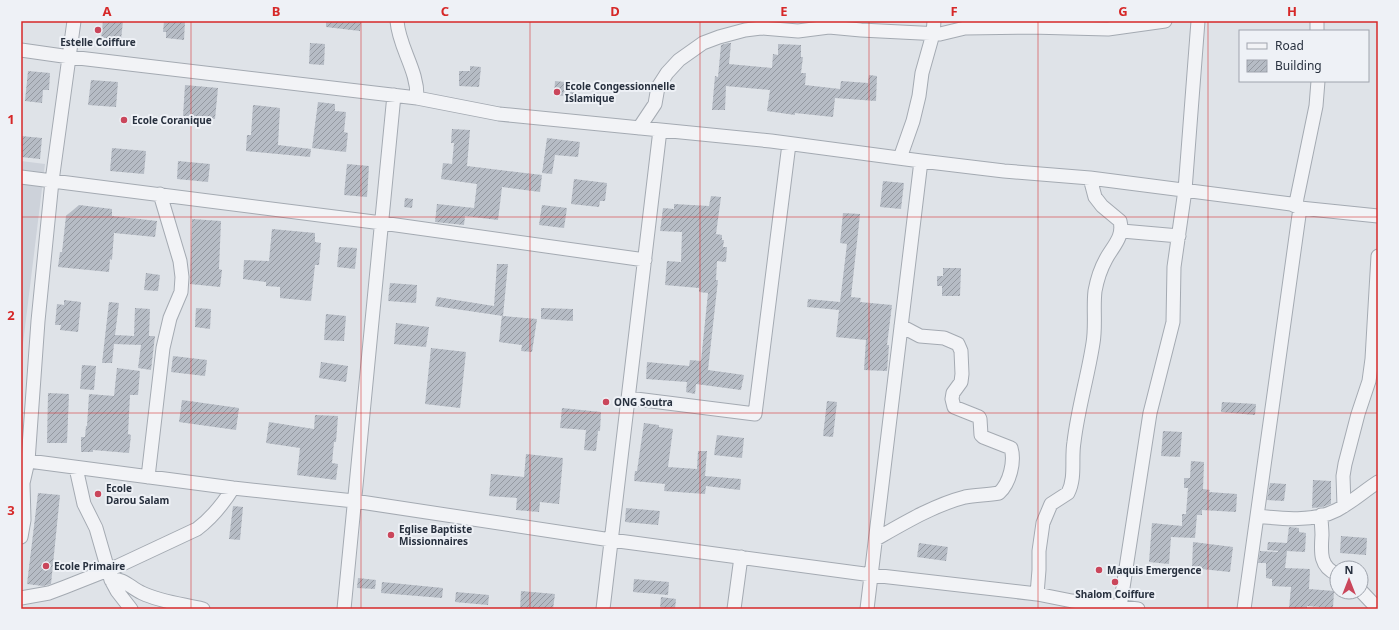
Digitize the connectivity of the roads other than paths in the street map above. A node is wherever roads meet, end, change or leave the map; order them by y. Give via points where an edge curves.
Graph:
1 (74, 21) edge
2 (397, 21) edge
3 (1165, 21) edge
4 (1198, 21) edge
5 (933, 27) edge
6 (21, 50) edge
7 (70, 57) junction
8 (1318, 82) edge
9 (394, 95) junction
10 (417, 98) junction
11 (639, 128) junction
12 (660, 130) junction
13 (788, 144) junction
14 (900, 158) junction
15 (921, 161) junction
16 (21, 177) edge
17 (1090, 178) junction
18 (52, 181) junction
19 (1185, 190) junction
20 (160, 194) junction
21 (1298, 206) junction
22 (1378, 216) edge
23 (382, 223) junction
24 (1122, 231) junction
25 (1179, 236) junction
26 (1378, 256) edge
27 (645, 260) junction
28 (1376, 321) edge
29 (901, 326) junction
30 (628, 398) junction
31 (24, 460) edge
32 (76, 468) junction
33 (148, 477) junction
34 (1378, 482) edge
35 (233, 488) junction
36 (354, 501) junction
37 (1344, 506) junction
38 (1321, 515) junction
39 (1257, 516) junction
40 (21, 537) edge
41 (876, 539) junction
42 (612, 540) junction
43 (741, 557) junction
44 (1329, 570) edge
45 (872, 574) junction
46 (109, 575) junction
47 (1037, 594) junction
48 (21, 598) edge
49 (1369, 599) edge
50 (1070, 605) edge
51 (1120, 607) junction
52 (131, 609) edge
53 (203, 609) edge
54 (344, 609) edge
55 (603, 609) edge
56 (734, 609) edge
57 (867, 609) edge
58 (1138, 609) edge
59 (1244, 609) edge
60 (1378, 609) edge

1 - 7 street
2 - 10 street via 401,42 417,84
3 - 5 street via 1108,30 965,28 940,34
4 - 19 street
5 - 11 street via 861,30 829,27 798,31 761,28 719,37 703,43 666,73 658,87 655,104
5 - 14 street via 919,96
6 - 7 street
7 - 9 street
7 - 18 street
8 - 21 street via 1316,106 1297,198
9 - 10 street
9 - 23 street
10 - 11 street via 499,114
11 - 12 street
12 - 13 street
12 - 27 street
13 - 14 street
13 - 30 street via 755,414
14 - 15 street
15 - 17 street
15 - 29 street
16 - 18 street
17 - 19 street
17 - 24 street via 1095,197 1120,221
18 - 20 street
18 - 31 street
19 - 21 street
19 - 25 street
20 - 23 street
20 - 33 street via 180,261 182,292 170,318 164,342
21 - 22 street
21 - 39 street
23 - 27 street
23 - 36 street
24 - 25 street
24 - 47 street via 1102,267 1096,285 1094,340 1077,416 1073,477 1068,493 1051,504 1043,523
25 - 51 street via 1174,267 1173,322 1150,413
26 - 28 street
27 - 30 street
28 - 37 street via 1369,380 1343,476
29 - 41 street
29 - 41 street via 920,336 944,338 958,344 963,368 961,382 953,393 954,407 979,417 983,438 1011,448 1013,463 999,493 967,497 936,508 906,521
30 - 42 street
31 - 32 street
31 - 40 street via 24,520
32 - 33 street
32 - 46 street via 84,504 96,528
33 - 35 street
34 - 37 street
35 - 36 street
35 - 46 street via 220,508 197,529 118,566
36 - 42 street
36 - 54 street
37 - 38 street
38 - 39 street via 1295,518
38 - 44 street via 1321,556
39 - 59 street
41 - 45 street
42 - 43 street
42 - 55 street
43 - 45 street
43 - 56 street
45 - 47 street
45 - 57 street
46 - 48 street via 49,593
46 - 52 street
46 - 53 street via 154,599
47 - 50 street
49 - 60 street
50 - 51 street
51 - 58 street

